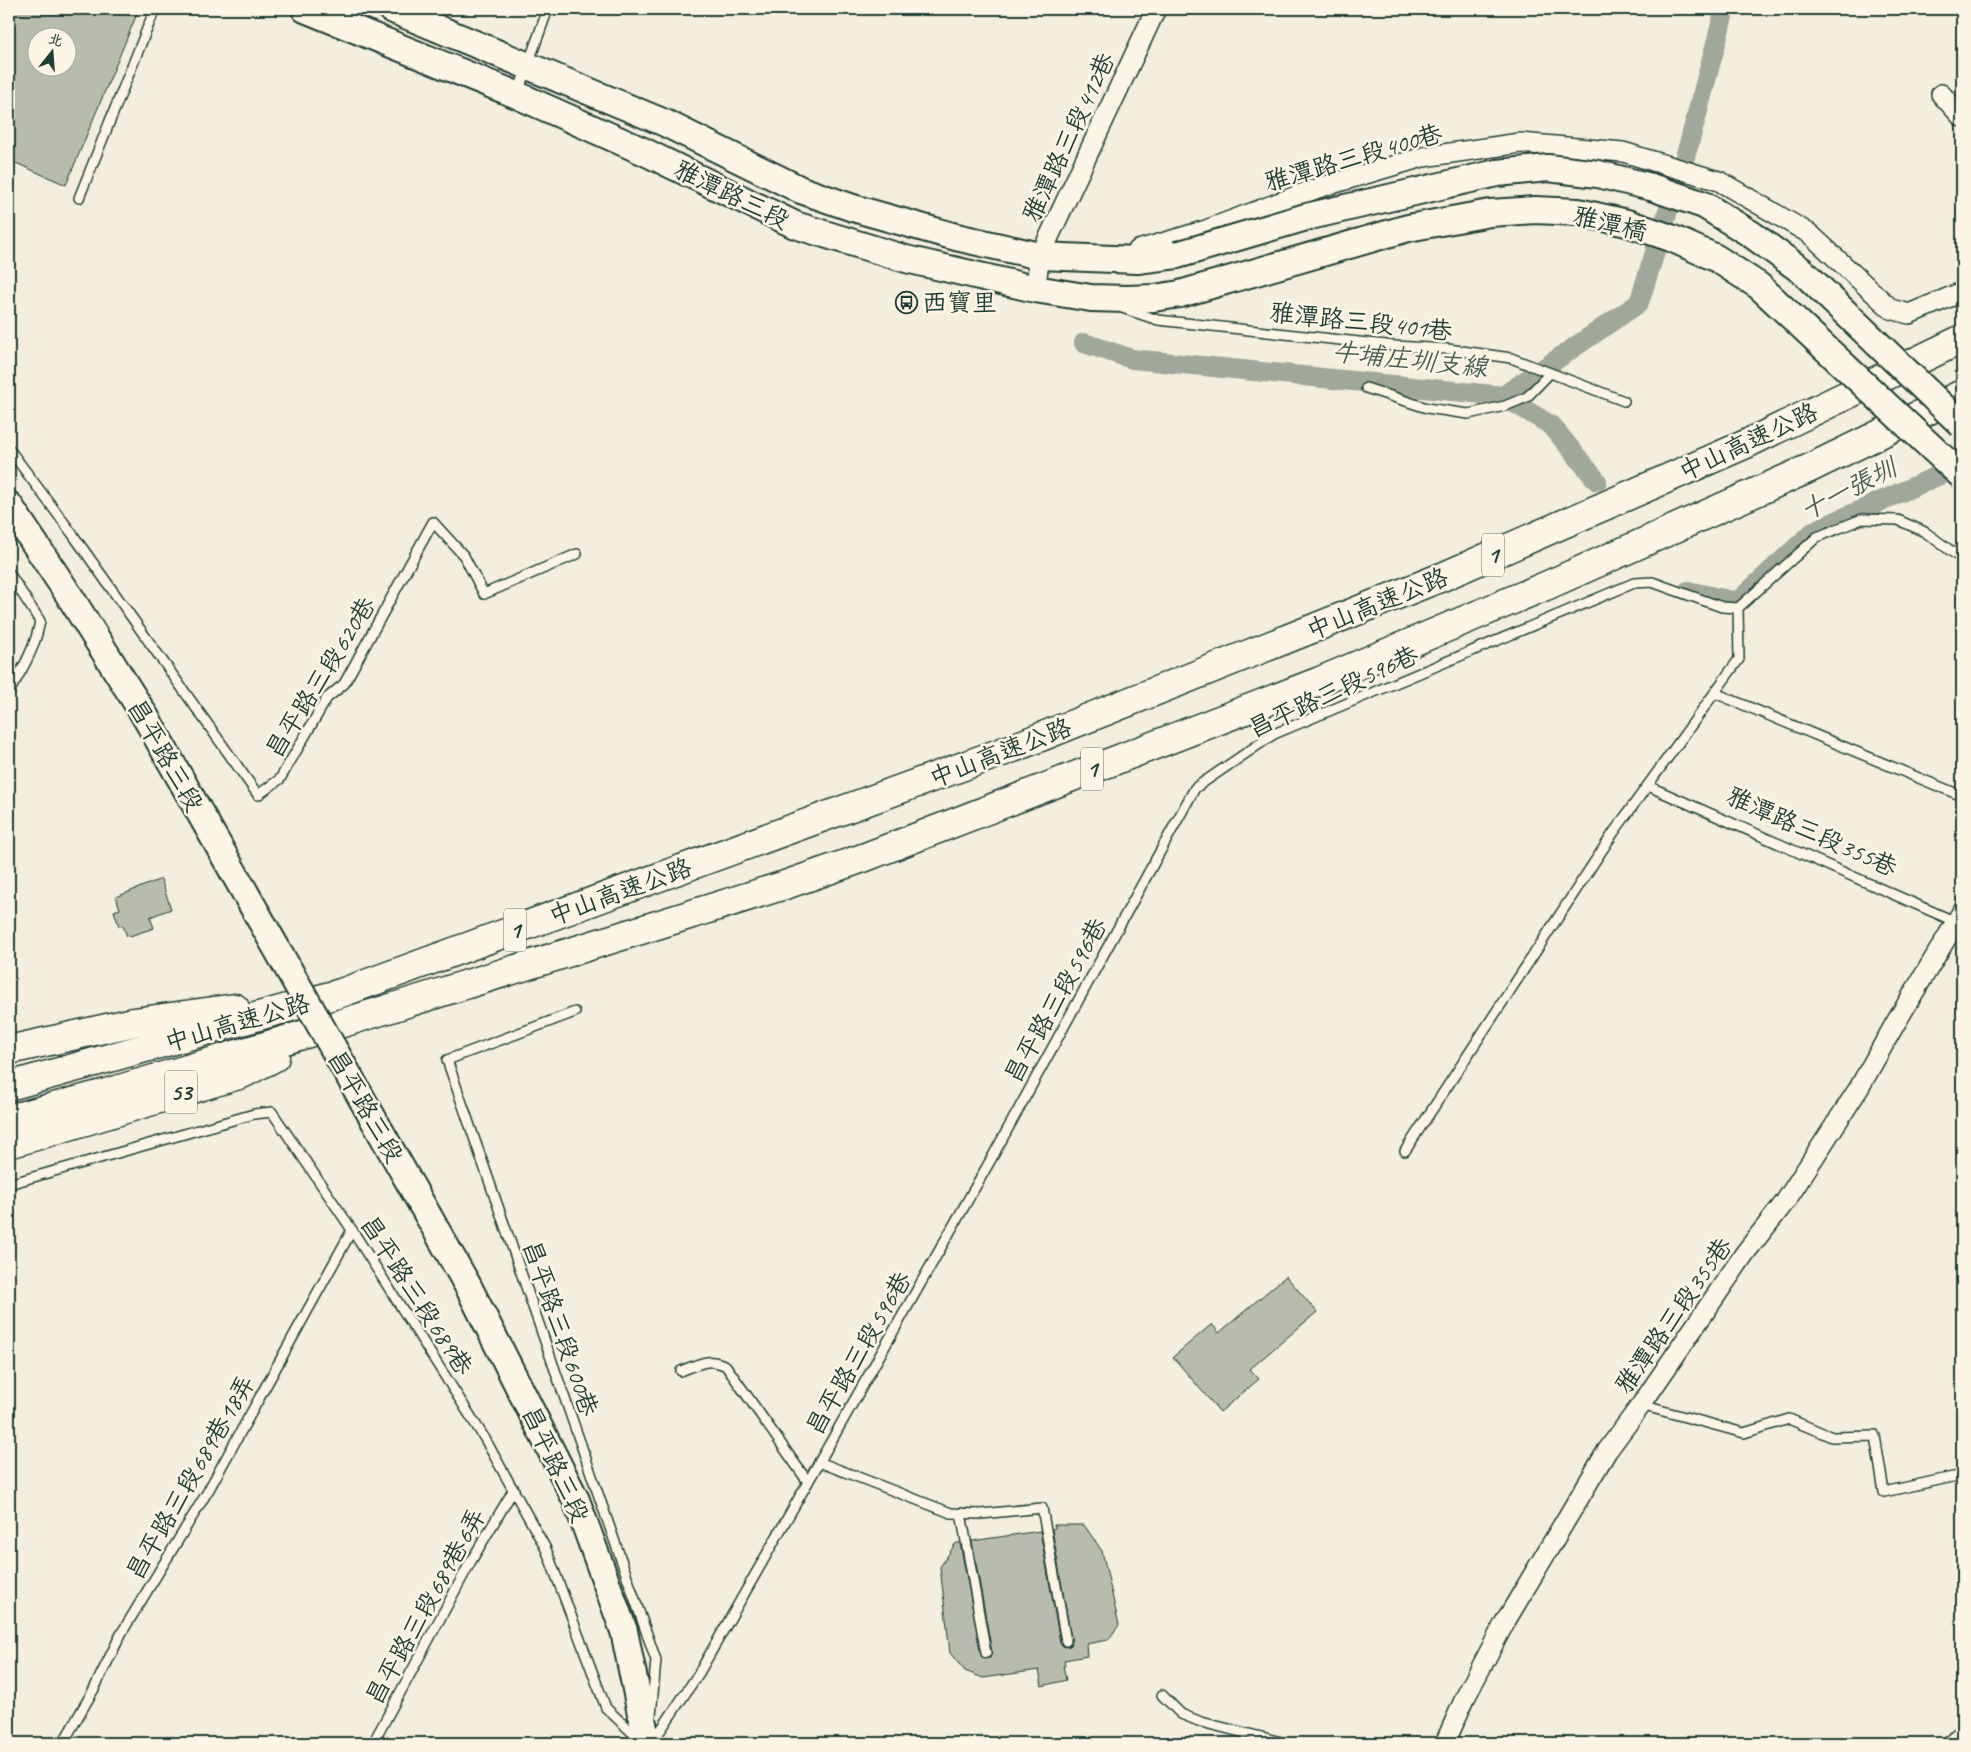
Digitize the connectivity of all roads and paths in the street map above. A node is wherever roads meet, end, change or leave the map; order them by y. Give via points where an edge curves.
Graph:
1 (155, 9) edge
2 (305, 9) edge
3 (391, 9) edge
4 (548, 9) edge
5 (1156, 9) edge
6 (526, 67) junction
7 (1941, 94) dead end
8 (517, 95) junction
9 (1962, 117) edge
10 (79, 198) dead end
11 (1178, 255) joint
12 (1040, 256) junction
13 (1035, 289) junction
14 (1962, 292) edge
15 (1180, 294) joint
16 (1091, 298) junction
17 (1962, 339) edge
18 (1548, 372) junction
19 (1366, 388) dead end
20 (1962, 394) edge
21 (1624, 401) dead end
22 (1962, 425) edge
23 (9, 449) edge
24 (1962, 476) edge
25 (9, 505) edge
26 (577, 554) dead end
27 (1962, 559) edge
28 (9, 573) edge
29 (1738, 608) junction
30 (9, 692) edge
31 (1715, 693) junction
32 (1648, 786) junction
33 (1962, 796) edge
34 (1959, 917) edge
35 (341, 993) junction
36 (575, 1012) dead end
37 (346, 1022) junction
38 (9, 1050) edge
39 (9, 1086) edge
40 (9, 1119) edge
41 (9, 1144) edge
42 (1405, 1151) dead end
43 (9, 1184) edge
44 (352, 1230) junction
45 (682, 1370) dead end
46 (1641, 1405) junction
47 (819, 1462) junction
48 (1962, 1475) edge
49 (808, 1482) junction
50 (514, 1489) junction
51 (962, 1514) junction
52 (1066, 1641) dead end
53 (986, 1653) dead end
54 (1162, 1695) dead end
55 (1962, 1733) edge
56 (63, 1743) edge
57 (372, 1743) edge
58 (643, 1743) edge
59 (649, 1743) edge
60 (1285, 1743) edge
61 (1445, 1743) edge
62 (1953, 1743) edge

1 - 10 lane
2 - 8 street, 雅潭路三段
3 - 6 street, 雅潭路三段
4 - 6 lane
5 - 12 street, 雅潭路三段412巷
6 - 8 lane
6 - 12 street, 雅潭路三段 via 665,123 802,190 920,227
7 - 9 street
8 - 13 street, 雅潭路三段 via 645,152 795,225 906,259
11 - 12 street, 雅潭路三段 via 1137,260
11 - 22 street, 雅潭橋, bridge via 1306,217 1498,173 1548,168 1598,174 1704,205 1751,234 1802,271
12 - 13 street, 雅潭路三段412巷
12 - 14 street, 雅潭路三段400巷 via 1107,256 1150,247 1206,230 1315,189 1424,157 1520,143 1623,152 1719,181 1810,234 1891,309 1909,314
13 - 16 street, 雅潭路三段
15 - 16 street, 雅潭路三段 via 1154,298
15 - 24 street, 雅潭橋, bridge via 1408,228 1490,213 1578,212 1627,223 1716,258 1759,286
16 - 18 lane, 雅潭路三段401巷 via 1158,320 1448,349 1511,358
17 - 35 highway, 中山高速公路 / 1 via 1746,444 1433,581 1013,748
18 - 19 lane via 1526,397 1505,406 1468,414 1427,408
18 - 21 lane, 雅潭路三段401巷
20 - 37 highway, 中山高速公路 / 1 via 1810,468 1548,585 1202,727 784,886
23 - 26 lane, 昌平路三段620巷 via 258,795 280,779 327,698 344,684 433,522 464,556 484,594
25 - 59 street, 昌平路三段, bridge via 145,716 468,1286 576,1500 624,1630
27 - 29 lane via 1925,532 1898,520 1862,519 1817,536
28 - 30 lane via 40,620 29,657
29 - 31 lane via 1739,659
29 - 47 lane, 昌平路三段596巷 via 1722,607 1652,582 1634,583 1274,734 1194,788 994,1154
31 - 32 lane
31 - 33 lane
32 - 34 lane, 雅潭路三段355巷
32 - 42 lane via 1608,840
34 - 46 street, 雅潭路三段355巷 via 1860,1088 1785,1202 1745,1253
35 - 38 highway via 134,1022
35 - 39 highway, 中山高速公路 / 1
36 - 59 lane, 昌平路三段600巷 via 446,1060 656,1660
37 - 40 highway, 中山高速公路 / 1
37 - 41 highway, 53 via 242,1074
43 - 44 lane, 昌平路三段689巷 via 254,1114 272,1112
44 - 50 lane, 昌平路三段689巷
44 - 56 lane, 昌平路三段689巷18弄 via 208,1491 121,1634
45 - 49 lane via 710,1361 726,1366
46 - 48 lane via 1744,1433 1789,1419 1832,1437 1875,1436 1884,1492
46 - 61 street, 雅潭路三段355巷 via 1607,1451 1505,1622
47 - 49 lane, 昌平路三段596巷
47 - 51 lane via 951,1513
49 - 59 lane, 昌平路三段596巷 via 699,1673
50 - 57 lane, 昌平路三段689巷6弄
50 - 58 lane, 昌平路三段689巷 via 546,1549 606,1708
51 - 52 lane via 1042,1508
51 - 53 lane
54 - 60 lane via 1181,1714
55 - 62 street

